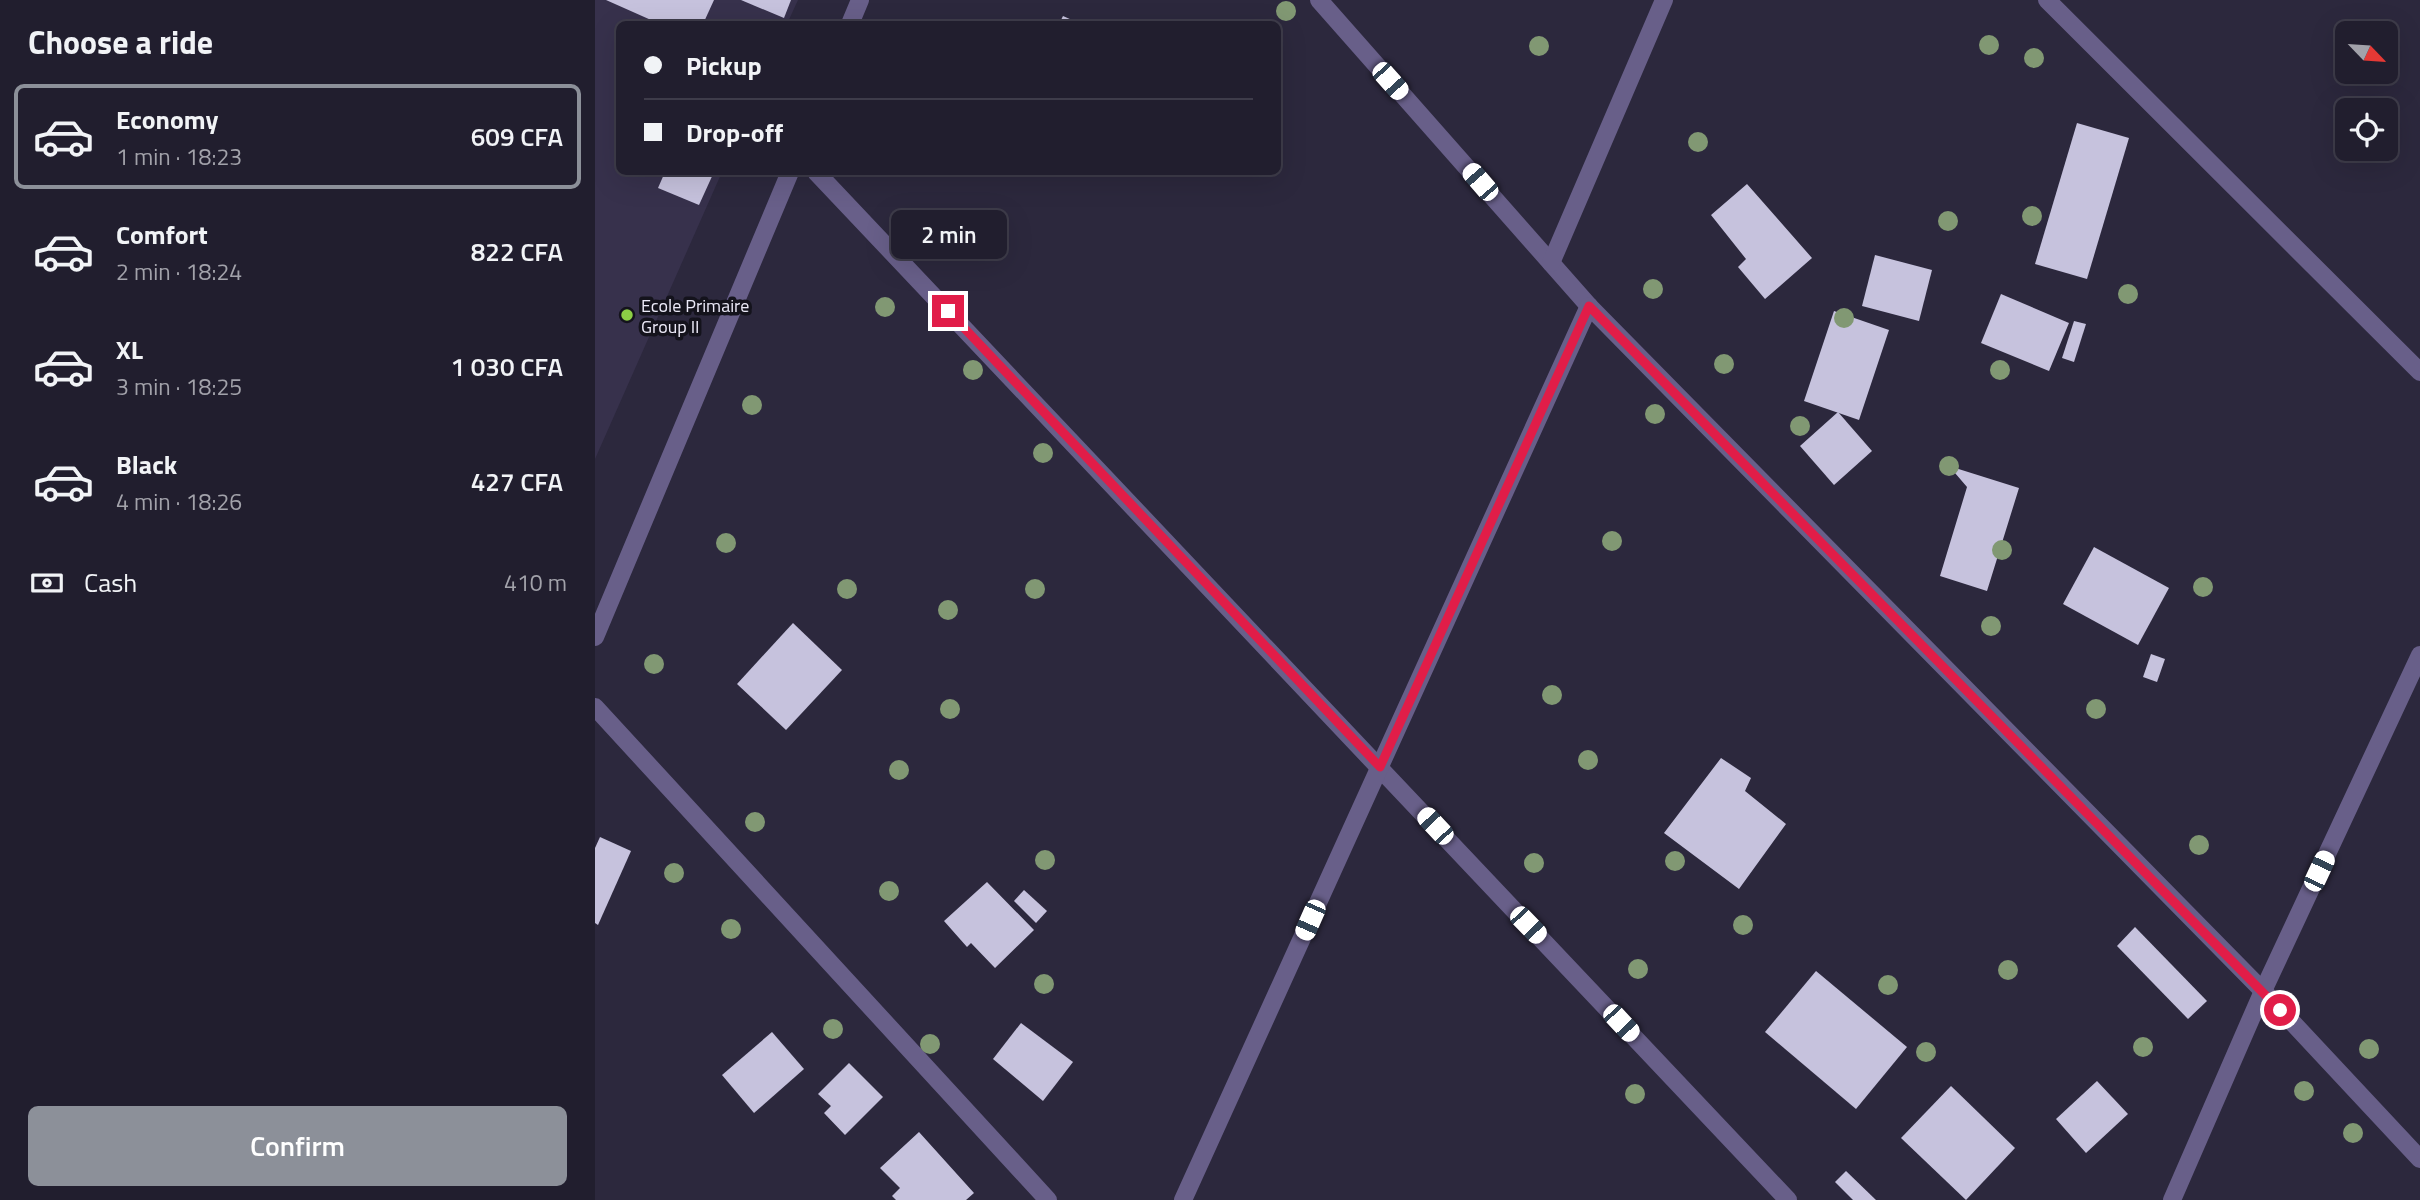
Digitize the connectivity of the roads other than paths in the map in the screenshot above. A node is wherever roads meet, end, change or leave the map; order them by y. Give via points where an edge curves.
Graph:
1 (860, 0) edge
2 (1319, 0) edge
3 (1664, 0) edge
4 (2047, 0) edge
5 (851, 21) edge
6 (789, 175) edge
7 (819, 175) edge
8 (1551, 263) junction
9 (1589, 306) junction
10 (2420, 372) edge
11 (595, 637) edge
12 (2420, 655) edge
13 (595, 707) edge
14 (1380, 767) junction
15 (2263, 991) junction
16 (2420, 1159) edge
17 (1048, 1200) edge
18 (1183, 1200) edge
19 (1788, 1200) edge
20 (2172, 1200) edge

1 - 5 street
2 - 8 street
3 - 8 street
4 - 10 street
6 - 11 street
7 - 14 street
8 - 9 street
9 - 14 street
9 - 15 street
12 - 15 street
13 - 17 street
14 - 18 street
14 - 19 street
15 - 16 street
15 - 20 street

